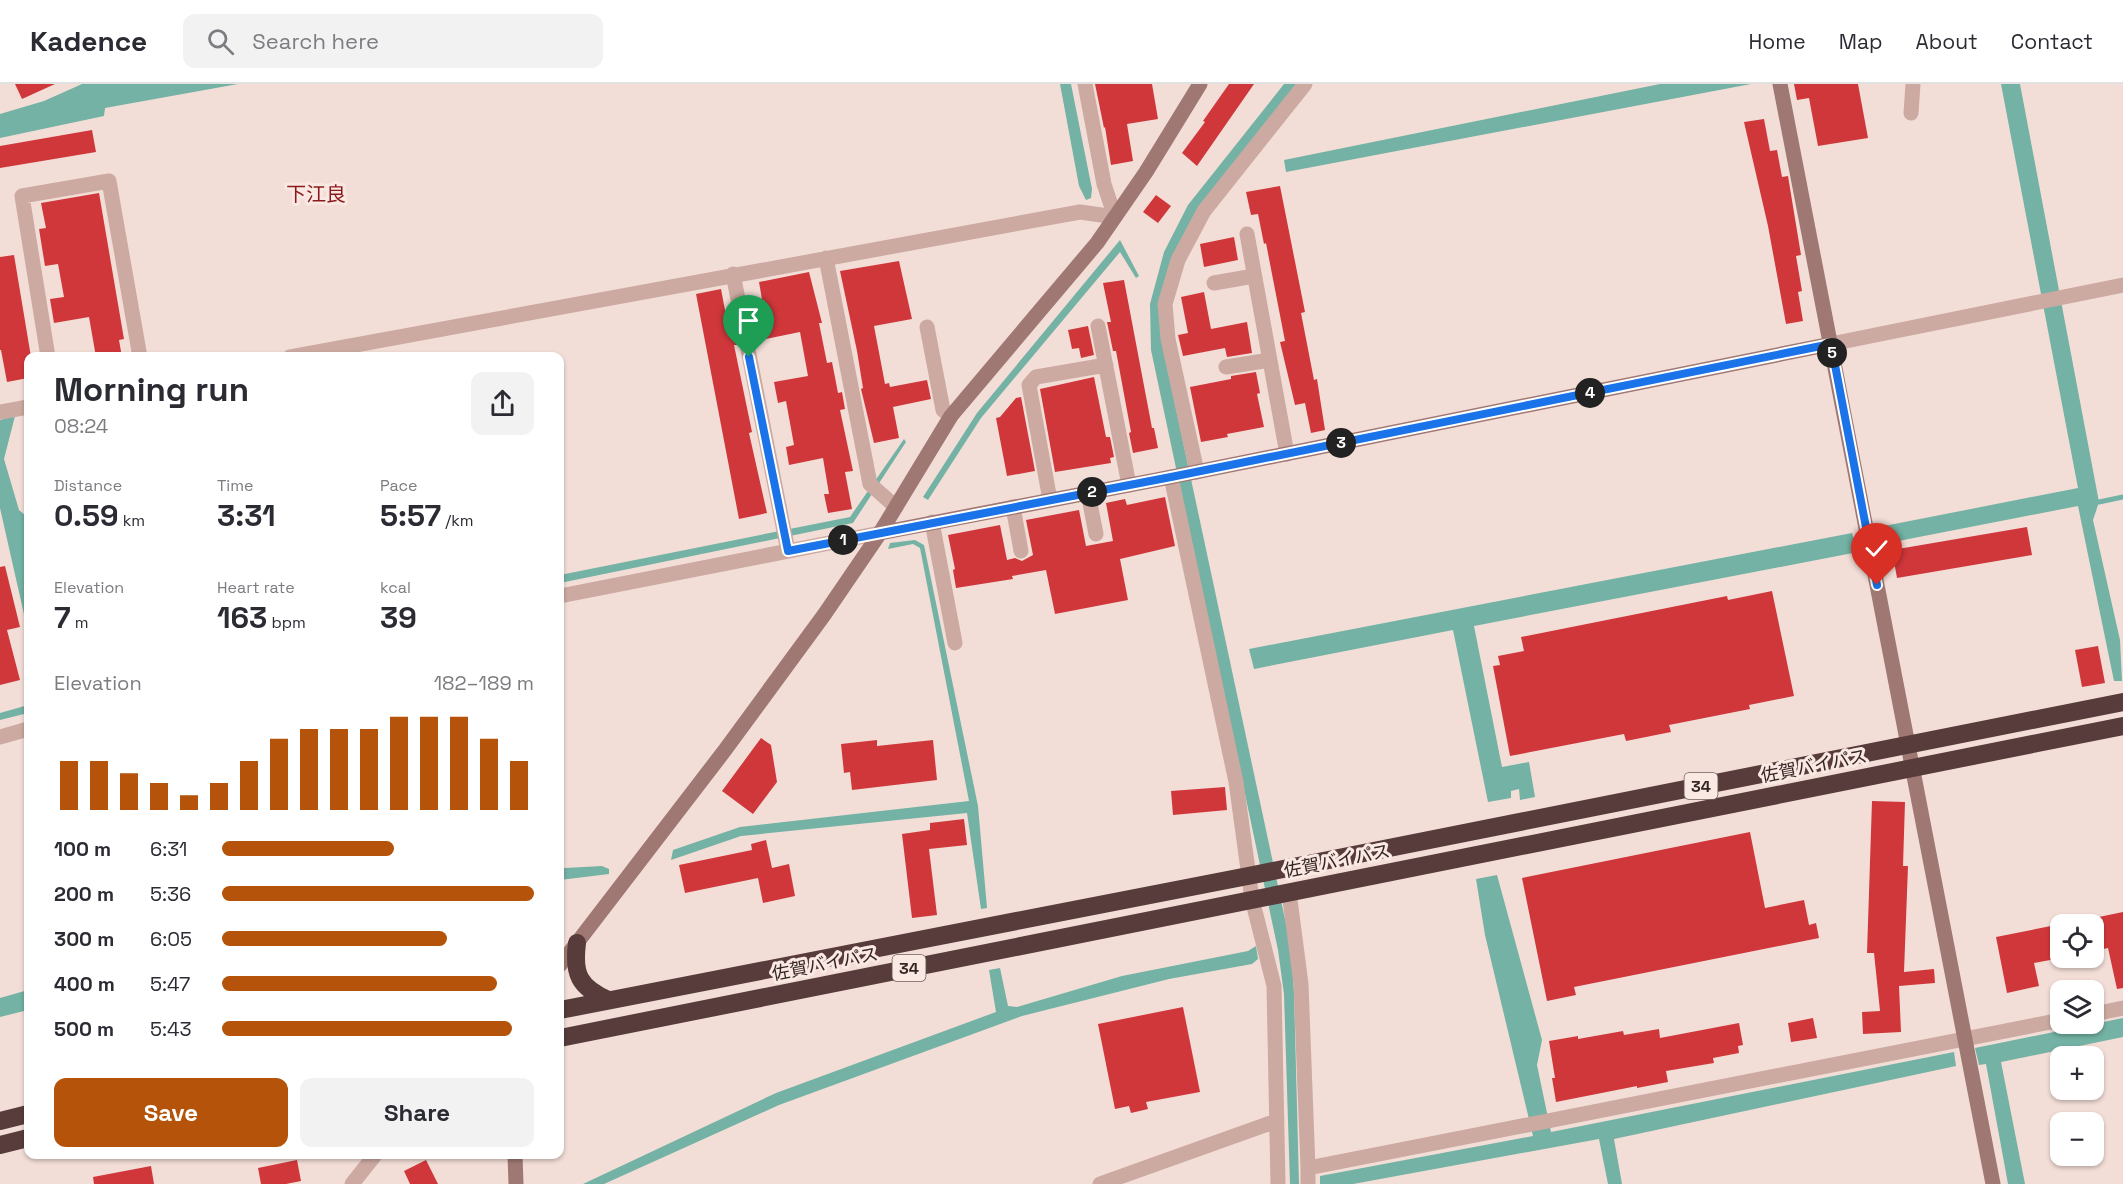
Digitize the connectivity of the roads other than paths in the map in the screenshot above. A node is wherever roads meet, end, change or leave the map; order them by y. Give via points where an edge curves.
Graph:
1 (1085, 84) edge
2 (1200, 84) edge
3 (1305, 84) edge
4 (1780, 84) edge
5 (1913, 84) edge
6 (1911, 113) dead end
7 (1115, 217) junction
8 (1247, 234) dead end
9 (826, 258) junction
10 (732, 274) junction
11 (1254, 276) junction
12 (1214, 283) dead end
13 (2123, 285) edge
14 (1098, 326) dead end
15 (927, 327) dead end
16 (1831, 344) junction
17 (47, 352) edge
18 (139, 352) edge
19 (317, 352) edge
20 (1270, 360) junction
21 (1106, 365) junction
22 (1226, 367) dead end
23 (24, 407) edge
24 (0, 412) edge
25 (951, 416) junction
26 (1287, 454) junction
27 (1197, 472) junction
28 (1171, 477) junction
29 (1129, 485) junction
30 (1088, 492) junction
31 (1050, 500) junction
32 (896, 507) junction
33 (1012, 507) junction
34 (932, 522) junction
35 (880, 532) junction
36 (1096, 534) dead end
37 (788, 551) junction
38 (1021, 551) dead end
39 (564, 596) edge
40 (955, 643) dead end
41 (2123, 702) edge
42 (2123, 726) edge
43 (24, 730) edge
44 (0, 737) edge
45 (1908, 745) junction
46 (1912, 768) junction
47 (1250, 875) junction
48 (1287, 893) junction
49 (1255, 899) junction
50 (577, 943) junction
51 (564, 960) edge
52 (608, 1000) junction
53 (2123, 1008) edge
54 (564, 1009) edge
55 (2104, 1012) edge
56 (2050, 1022) edge
57 (564, 1037) edge
58 (1965, 1039) junction
59 (24, 1115) edge
60 (0, 1121) edge
61 (1276, 1121) junction
62 (24, 1139) edge
63 (0, 1145) edge
64 (372, 1159) edge
65 (515, 1159) edge
66 (1308, 1168) junction
67 (352, 1184) edge
68 (516, 1184) edge
69 (1100, 1184) edge
70 (1278, 1184) edge
71 (1308, 1184) edge
72 (1993, 1184) edge

1 - 7 street via 1104,184
2 - 7 street
3 - 27 street via 1204,211 1178,260 1165,304 1168,339
4 - 16 street
5 - 6 street
7 - 9 street via 1080,212
7 - 25 street
8 - 11 street
9 - 10 street
9 - 32 street via 876,489
10 - 19 street
10 - 37 street
11 - 12 street
11 - 20 street
13 - 16 street
14 - 21 street
15 - 25 street via 943,410
16 - 26 street
16 - 45 street
17 - 18 street via 22,196 109,181
20 - 22 street
20 - 26 street
21 - 29 street
21 - 31 street via 1036,377 1029,386
23 - 24 street
25 - 32 street
26 - 27 street
27 - 28 street
28 - 29 street
28 - 47 street via 1236,782
29 - 30 street
30 - 31 street
30 - 36 street
31 - 33 street
32 - 35 street
33 - 34 street
33 - 38 street
34 - 35 street
34 - 40 street
35 - 37 street
35 - 50 street via 725,750
37 - 39 street
41 - 45 highway, 佐賀バイパス / 34
42 - 46 highway, 佐賀バイパス / 34
43 - 44 street
45 - 46 street
45 - 47 highway, 佐賀バイパス / 34
46 - 48 highway, 佐賀バイパス / 34
46 - 58 street
47 - 49 street
47 - 52 highway, 佐賀バイパス / 34
48 - 49 highway, 佐賀バイパス / 34
48 - 66 street via 1300,984
49 - 57 highway, 佐賀バイパス / 34
49 - 61 street via 1274,986
50 - 51 street
50 - 52 highway via 579,980 593,994
52 - 54 highway, 佐賀バイパス / 34
53 - 55 street
56 - 58 street
58 - 66 street
58 - 72 street
59 - 60 highway
61 - 69 street
61 - 70 street
62 - 63 highway
64 - 67 street
65 - 68 street
66 - 71 street

